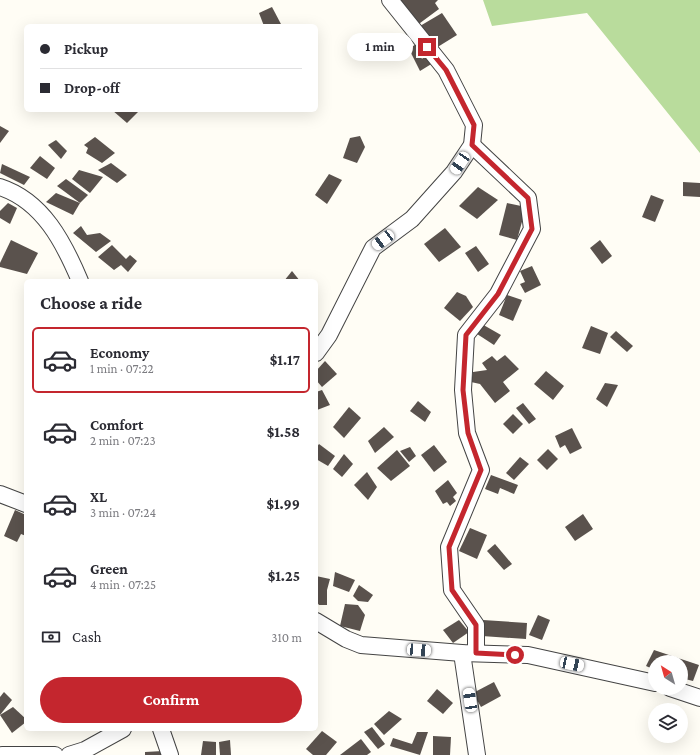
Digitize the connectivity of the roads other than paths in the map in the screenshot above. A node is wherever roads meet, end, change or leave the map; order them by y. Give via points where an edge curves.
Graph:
1 (390, 0) edge
2 (472, 145) junction
3 (0, 187) edge
4 (79, 279) edge
5 (318, 350) edge
6 (0, 494) edge
7 (24, 503) edge
8 (318, 622) edge
9 (469, 653) junction
10 (648, 681) edge
11 (688, 694) edge
12 (700, 698) edge
13 (120, 731) edge
14 (162, 731) edge
15 (2, 755) edge
16 (55, 755) edge
17 (69, 755) edge
18 (170, 755) edge
19 (477, 755) edge

1 - 2 street via 446,70 474,125
2 - 5 street via 454,172 412,219 373,248 329,335
2 - 9 street via 528,198 532,229 498,294 466,335 463,390 468,433 481,470 449,547 452,590 476,625
3 - 4 street via 32,205 58,234
6 - 7 street
8 - 9 street via 361,646
9 - 10 street via 528,655
9 - 19 street
11 - 12 street
13 - 17 street via 85,750
14 - 18 street
15 - 16 street

